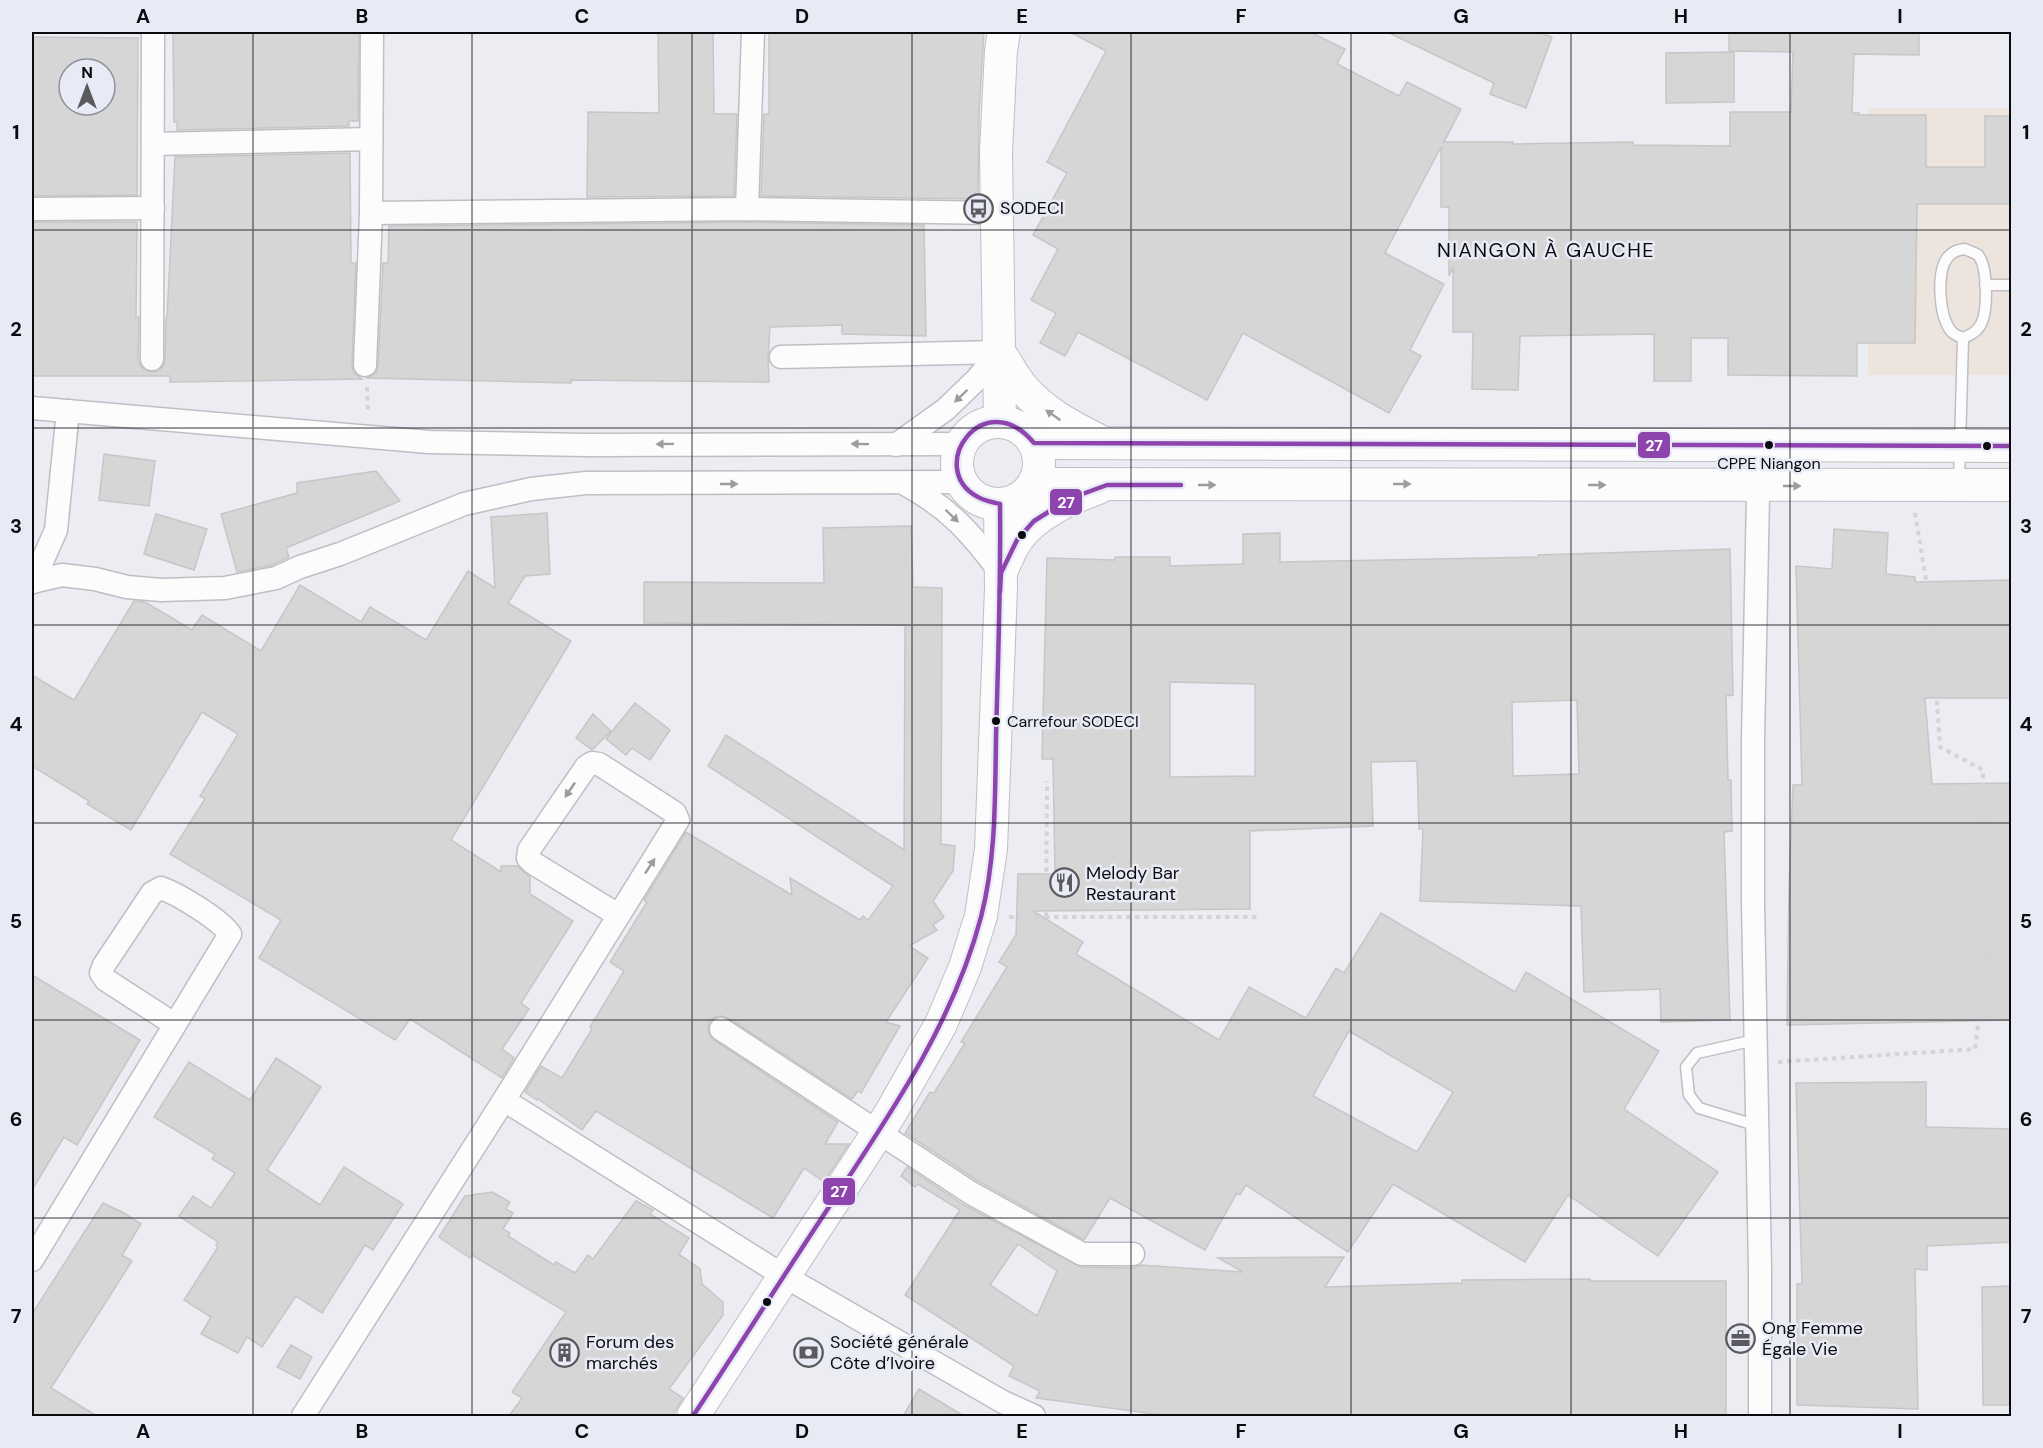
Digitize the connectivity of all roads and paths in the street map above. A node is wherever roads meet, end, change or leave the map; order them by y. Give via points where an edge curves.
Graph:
1 (153, 32) edge
2 (372, 32) edge
3 (753, 32) edge
4 (1004, 32) edge
5 (371, 139) junction
6 (153, 144) junction
7 (153, 208) junction
8 (32, 209) edge
9 (747, 209) junction
10 (370, 213) junction
11 (996, 213) junction
12 (1985, 285) junction
13 (2012, 285) edge
14 (1963, 338) junction
15 (999, 352) junction
16 (781, 357) dead end
17 (152, 359) dead end
18 (365, 365) joint
19 (32, 408) edge
20 (68, 411) junction
21 (1000, 422) junction
22 (368, 438) junction
23 (1034, 442) junction
24 (1104, 443) junction
25 (961, 444) junction
26 (586, 445) junction
27 (896, 445) junction
28 (2012, 446) edge
29 (1760, 447) junction
30 (1959, 447) junction
31 (961, 482) junction
32 (586, 483) junction
33 (904, 483) junction
34 (1034, 484) junction
35 (1107, 485) junction
36 (1959, 485) junction
37 (2012, 485) edge
38 (1758, 486) junction
39 (1910, 486) junction
40 (1000, 504) junction
41 (1001, 573) junction
42 (32, 582) edge
43 (1047, 781) dead end
44 (618, 915) junction
45 (1015, 917) dead end
46 (1046, 917) junction
47 (1259, 917) dead end
48 (1986, 958) junction
49 (2012, 958) edge
50 (174, 1024) junction
51 (721, 1029) dead end
52 (1755, 1040) junction
53 (1755, 1063) junction
54 (504, 1100) junction
55 (1758, 1126) junction
56 (880, 1132) junction
57 (1133, 1254) dead end
58 (32, 1260) edge
59 (784, 1276) junction
60 (303, 1416) edge
61 (693, 1416) edge
62 (1034, 1416) edge
63 (1760, 1416) edge

1 - 6 street
2 - 5 street
3 - 9 street
4 - 11 main road
5 - 6 street
5 - 10 street
6 - 7 street
7 - 8 street
7 - 17 street
9 - 10 street
9 - 11 street
10 - 18 street
11 - 15 main road
12 - 13 lane
12 - 14 lane via 1981,326
12 - 14 lane via 1978,255 1965,249 1954,251 1947,258 1941,283 1944,316 1953,334
14 - 30 lane
15 - 16 street
15 - 21 main road
24 -> 15 main road via 1064,423 1041,406
15 -> 27 street via 946,409
18 - 22 path
19 - 20 street
20 - 22 street
20 - 42 street via 56,530
21 - 23 main road via 1020,428
21 - 25 main road via 984,424
22 - 26 street
23 - 24 main road
23 - 34 main road via 1039,470
24 - 29 main road
25 - 27 street
25 - 31 main road via 956,456
27 -> 26 street
26 - 32 street
28 - 30 main road
29 - 30 main road
29 - 38 street
30 - 36 lane
31 - 33 street
31 - 40 main road via 971,495
32 -> 33 street
32 - 42 street via 531,489 464,504 276,578 225,588 160,590 62,575
33 -> 41 street via 944,508 975,538
34 - 35 main road
34 - 40 main road via 1020,498
35 -> 38 main road
35 - 41 main road via 1077,496 1034,521 1017,540
36 - 37 main road
36 - 39 main road
38 -> 39 main road
38 - 52 street via 1753,751
39 - 48 path via 1930,604 1940,747 1983,770
40 - 41 main road
41 - 56 main road via 991,849 981,916 941,1024
43 - 46 path
44 -> 44 street via 678,820 675,813 592,763 585,767 529,850 528,858
44 - 54 street
45 - 46 path
46 - 47 path
48 - 49 path
48 - 53 path via 1975,1049
50 - 50 street via 230,934 224,926 161,888 152,893 102,973 106,980
50 - 58 street
51 - 56 street
52 - 53 street
52 - 55 lane via 1697,1053 1686,1067 1689,1095 1699,1108
53 - 55 street
54 - 59 street
54 - 60 street
55 - 63 street
56 - 57 street via 972,1193 1082,1254
56 - 59 main road
59 - 61 main road
59 - 62 street

